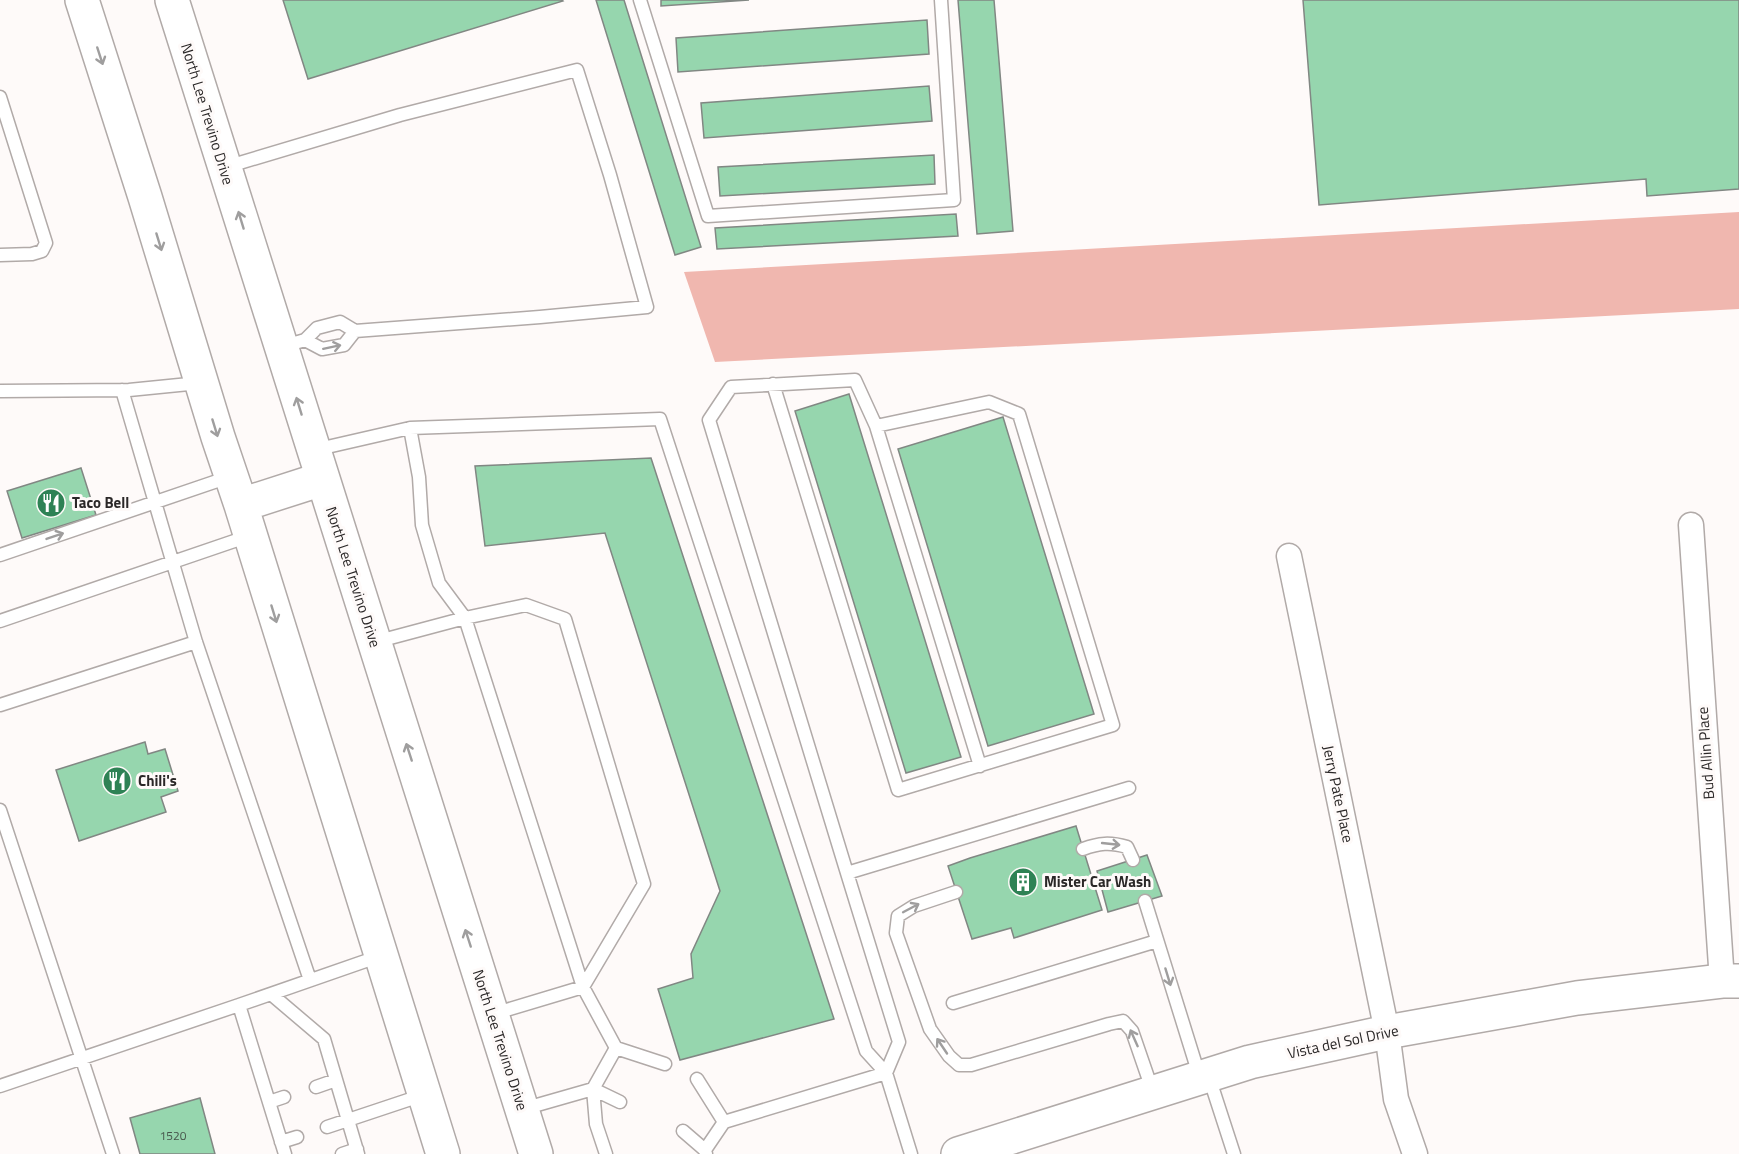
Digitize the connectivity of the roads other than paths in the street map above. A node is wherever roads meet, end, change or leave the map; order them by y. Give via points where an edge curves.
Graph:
1 (82, 0) edge
2 (172, 0) edge
3 (640, 0) edge
4 (941, 0) edge
5 (0, 97) edge
6 (224, 168) junction
7 (0, 255) edge
8 (355, 332) junction
9 (293, 344) junction
10 (201, 382) junction
11 (773, 384) junction
12 (122, 390) junction
13 (0, 391) edge
14 (876, 426) junction
15 (410, 428) junction
16 (318, 465) junction
17 (155, 502) junction
18 (241, 506) junction
19 (1691, 525) dead end
20 (0, 555) edge
21 (1290, 556) dead end
22 (173, 561) junction
23 (465, 618) junction
24 (0, 621) edge
25 (196, 642) junction
26 (374, 642) junction
27 (0, 705) edge
28 (980, 766) junction
29 (1129, 788) dead end
30 (0, 810) edge
31 (1083, 849) dead end
32 (1133, 860) dead end
33 (847, 873) junction
34 (956, 892) dead end
35 (1145, 901) dead end
36 (1157, 941) junction
37 (381, 956) junction
38 (310, 980) junction
39 (1730, 981) edge
40 (584, 987) junction
41 (271, 994) junction
42 (953, 1003) dead end
43 (239, 1005) junction
44 (492, 1014) junction
45 (1387, 1032) junction
46 (616, 1048) junction
47 (82, 1058) junction
48 (665, 1064) dead end
49 (886, 1073) junction
50 (1204, 1077) junction
51 (697, 1079) dead end
52 (336, 1080) junction
53 (0, 1086) edge
54 (316, 1086) dead end
55 (593, 1089) junction
56 (1154, 1093) junction
57 (424, 1095) junction
58 (284, 1097) dead end
59 (620, 1101) dead end
60 (269, 1102) junction
61 (522, 1109) junction
62 (348, 1120) junction
63 (724, 1122) junction
64 (327, 1127) dead end
65 (682, 1131) dead end
66 (297, 1137) dead end
67 (283, 1148) edge
68 (358, 1152) edge
69 (701, 1153) edge
70 (113, 1154) edge
71 (342, 1154) edge
72 (443, 1154) edge
73 (536, 1154) edge
74 (606, 1154) edge
75 (911, 1154) edge
76 (958, 1154) edge
77 (1234, 1154) edge
78 (1415, 1154) edge

1 -> 10 main road
2 - 6 main road, North Lee Trevino Drive
3 - 4 lane via 708,216 954,200
5 - 7 lane via 46,243 42,251 32,254
6 - 8 lane via 400,115 577,70 647,307
9 -> 6 main road, North Lee Trevino Drive
9 -> 8 lane via 322,350 344,345
8 - 9 lane via 340,322 317,328
16 -> 9 main road, North Lee Trevino Drive
10 - 12 lane
10 -> 18 main road
11 - 14 lane via 855,380
11 - 28 lane via 898,790
11 - 33 lane via 731,387 709,420
12 - 13 lane
12 - 17 lane
14 - 28 lane
14 - 28 lane via 989,402 1019,414 1113,725
15 - 16 lane
15 - 23 lane via 422,525 440,583
15 - 49 lane via 660,419 866,1051
16 - 18 main road
16 - 26 main road, North Lee Trevino Drive
17 - 18 lane
20 -> 17 lane
17 - 22 lane
18 - 22 lane
18 -> 37 main road
19 - 39 street, Bud Allin Place
21 - 45 street, Jerry Pate Place
22 - 24 lane
22 - 25 lane
23 - 26 lane
23 - 40 lane
23 - 40 lane via 526,605 565,619 644,884
25 - 27 lane
25 - 38 lane
44 -> 26 main road, North Lee Trevino Drive
29 - 33 lane
30 - 47 lane
31 -> 32 lane via 1113,843 1127,847
33 - 49 lane via 899,1042
56 -> 34 lane via 1132,1031 1123,1022 971,1065 959,1065 949,1056 930,1029 896,933 898,916 914,906
35 - 36 lane
36 - 42 lane
36 -> 50 lane
37 - 38 lane
37 - 57 main road
38 - 41 lane
39 - 45 main road, Vista del Sol Drive via 1577,998
40 - 44 lane
40 - 46 lane
41 - 43 lane
41 - 52 lane via 324,1039
43 - 47 lane
43 - 60 lane
44 - 61 main road, North Lee Trevino Drive
45 - 50 main road, Vista del Sol Drive via 1250,1062
45 - 78 street, Jerry Pate Place via 1396,1099
46 - 48 lane
46 - 55 lane
47 - 53 lane
47 - 70 lane
49 - 63 lane
49 - 75 lane
50 - 56 main road, Vista del Sol Drive
50 - 77 lane
51 - 63 lane
52 - 54 lane
52 - 62 lane
55 - 59 lane
55 - 61 lane
55 - 74 lane via 596,1124
56 - 76 main road, Vista del Sol Drive
57 - 62 lane
57 - 72 main road
58 - 60 lane
60 - 67 lane
61 - 73 main road, North Lee Trevino Drive
62 - 64 lane
62 - 68 lane
63 - 69 lane
65 - 69 lane
66 - 67 lane
68 - 71 lane

